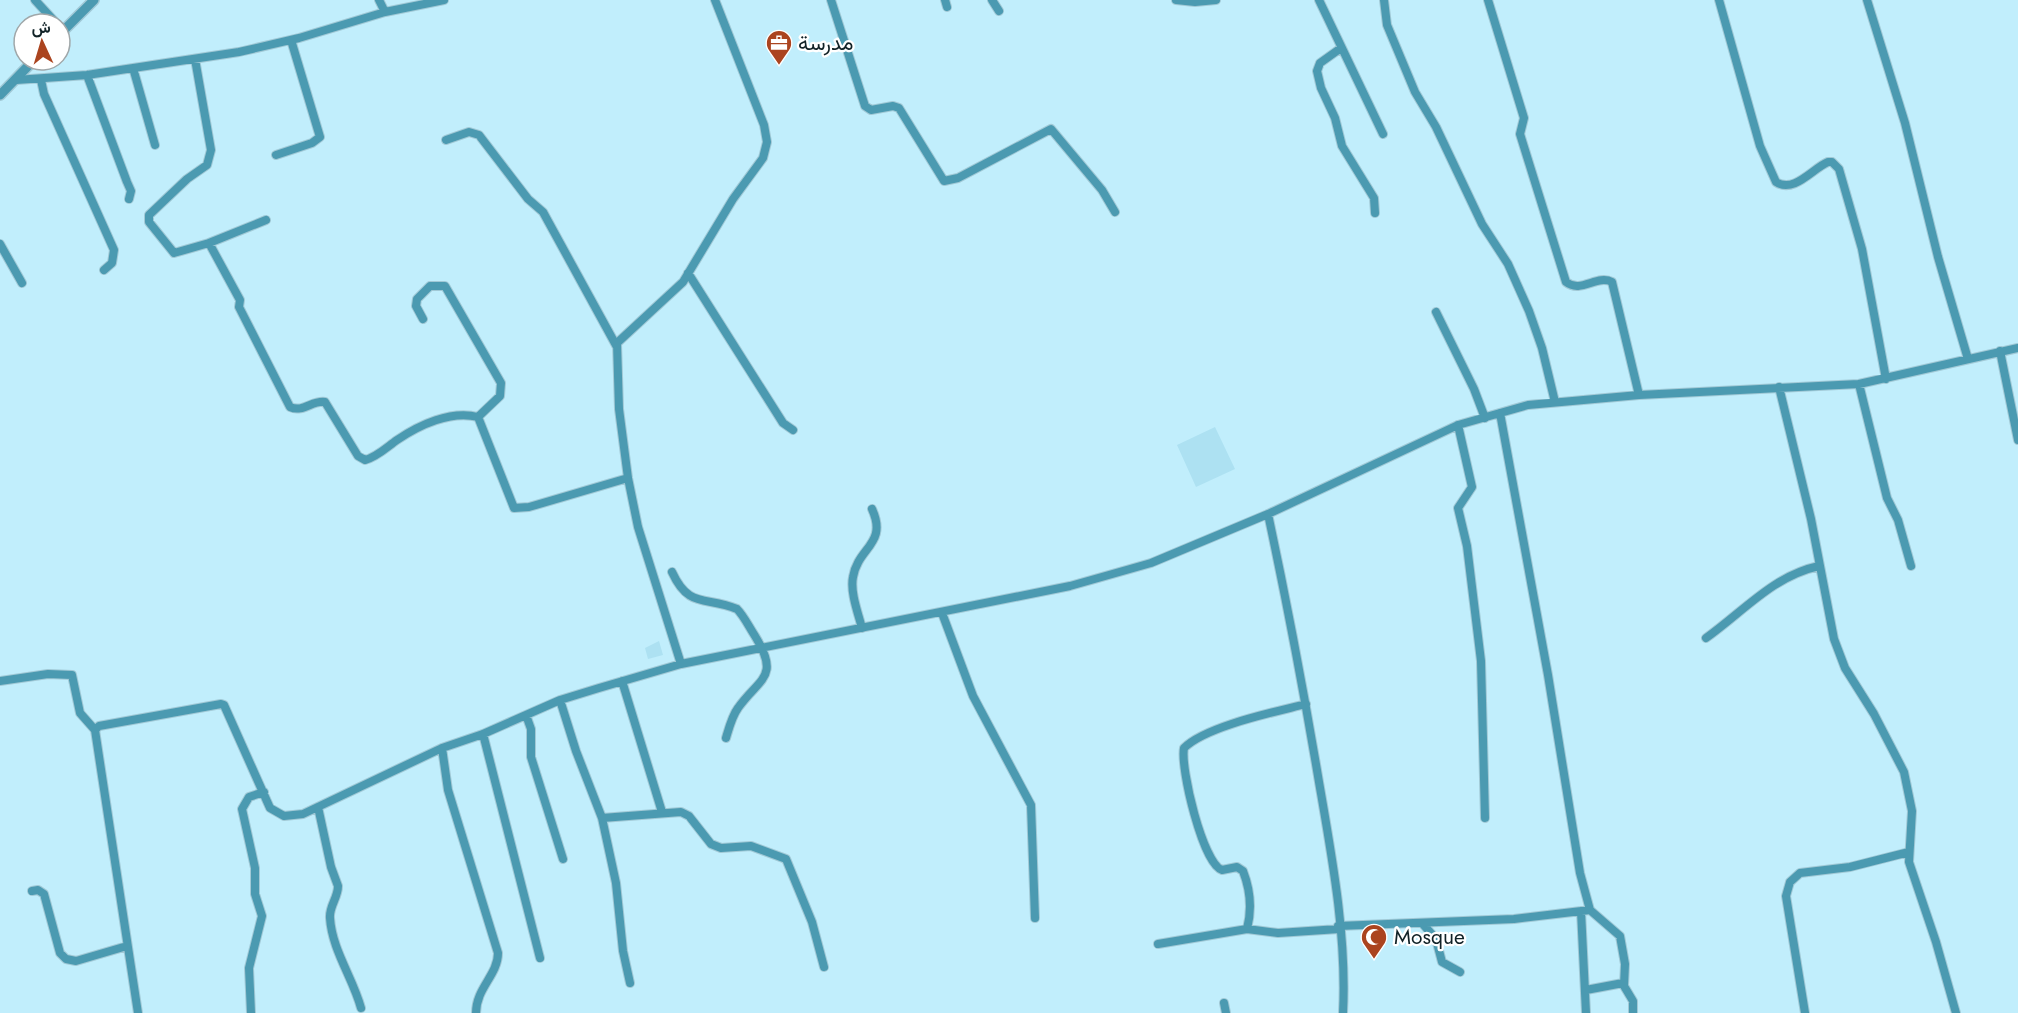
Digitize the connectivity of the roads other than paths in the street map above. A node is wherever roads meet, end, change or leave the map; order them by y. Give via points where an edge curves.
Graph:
1 (35, 0) edge
2 (93, 0) edge
3 (379, 0) edge
4 (444, 0) edge
5 (715, 0) edge
6 (831, 0) edge
7 (992, 0) edge
8 (1176, 0) edge
9 (1216, 0) edge
10 (1320, 0) edge
11 (1384, 0) edge
12 (1488, 0) edge
13 (1719, 0) edge
14 (1867, 0) edge
15 (999, 11) dead end
16 (45, 12) edge
17 (385, 12) junction
18 (72, 18) edge
19 (291, 40) junction
20 (1341, 48) junction
21 (195, 59) junction
22 (133, 68) junction
23 (23, 72) edge
24 (87, 75) junction
25 (16, 80) junction
26 (41, 80) junction
27 (0, 95) edge
28 (1383, 134) dead end
29 (446, 140) dead end
30 (155, 145) dead end
31 (276, 154) dead end
32 (129, 199) dead end
33 (1115, 212) dead end
34 (1375, 213) dead end
35 (266, 220) dead end
36 (209, 243) junction
37 (0, 244) edge
38 (104, 270) dead end
39 (688, 273) junction
40 (22, 283) dead end
41 (1436, 312) dead end
42 (423, 319) dead end
43 (617, 347) junction
44 (2018, 348) edge
45 (2000, 351) junction
46 (1968, 359) junction
47 (1886, 379) junction
48 (1859, 384) junction
49 (1779, 387) junction
50 (1639, 395) junction
51 (1555, 402) junction
52 (1500, 413) junction
53 (478, 417) junction
54 (1485, 418) junction
55 (1458, 425) junction
56 (793, 430) dead end
57 (2018, 440) edge
58 (628, 478) junction
59 (872, 509) dead end
60 (1268, 514) junction
61 (1819, 566) junction
62 (1911, 566) dead end
63 (672, 572) dead end
64 (942, 613) junction
65 (862, 628) junction
66 (1706, 638) dead end
67 (762, 648) junction
68 (681, 664) junction
69 (0, 681) edge
70 (622, 681) junction
71 (560, 700) junction
72 (1306, 704) junction
73 (526, 715) junction
74 (95, 730) junction
75 (483, 734) junction
76 (726, 738) dead end
77 (442, 748) junction
78 (264, 792) junction
79 (318, 807) junction
80 (662, 812) junction
81 (602, 818) junction
82 (1485, 818) dead end
83 (1909, 852) junction
84 (563, 859) dead end
85 (32, 891) dead end
86 (1590, 910) junction
87 (1581, 911) junction
88 (1035, 918) dead end
89 (1422, 923) junction
90 (1339, 928) junction
91 (1247, 929) junction
92 (1158, 944) dead end
93 (127, 946) junction
94 (540, 958) dead end
95 (824, 967) dead end
96 (1460, 972) dead end
97 (630, 983) dead end
98 (1623, 983) junction
99 (1586, 990) junction
100 (1224, 1003) dead end
101 (361, 1008) dead end
102 (138, 1013) edge
103 (251, 1013) edge
104 (476, 1013) edge
105 (1226, 1013) edge
106 (1342, 1013) edge
107 (1586, 1013) edge
108 (1633, 1013) edge
109 (1805, 1013) edge
110 (1956, 1013) edge

1 - 16 street
2 - 18 street
3 - 17 street
4 - 17 street
5 - 39 street via 764,124 767,142 763,158
6 - 33 street via 865,106 872,110 899,108 944,181 1051,129 1102,190
7 - 15 street
8 - 9 street
10 - 20 street
11 - 51 street via 1387,25 1414,92 1441,135 1482,224 1508,264 1529,311
12 - 50 street via 1524,118 1520,134 1566,282 1578,286 1600,280 1612,282
13 - 47 street via 1760,146 1776,182 1794,184 1828,162 1839,169 1862,249
14 - 46 street via 1905,123
17 - 19 street
19 - 21 street
19 - 31 street via 320,137
20 - 28 street
20 - 34 street via 1320,63 1318,79 1335,118 1341,146 1374,198
21 - 22 street
21 - 36 street via 210,157 207,165 148,218 174,253
22 - 24 street
22 - 30 street
23 - 25 street
24 - 26 street
24 - 32 street via 127,182
25 - 26 street
25 - 27 street
26 - 38 street via 114,250 112,263
29 - 43 street via 469,132 479,135 490,147 528,199 543,212
35 - 36 street
36 - 53 street via 290,407 299,410 320,401 328,404 362,459 372,458 404,436 438,420 461,415
37 - 40 street
39 - 43 street via 621,338
39 - 56 street via 783,423
41 - 54 street
42 - 53 street via 417,299 430,286 445,286 501,383 500,396
43 - 58 street via 619,409
44 - 45 street
45 - 46 street
45 - 57 street
46 - 47 street
47 - 48 street
48 - 49 street
48 - 62 street via 1887,498 1898,520
49 - 50 street
49 - 61 street
50 - 51 street
51 - 52 street
52 - 54 street
52 - 86 street via 1580,873
53 - 58 street via 514,508
54 - 55 street
55 - 60 street
55 - 82 street via 1472,487 1458,508 1467,546 1481,661
58 - 68 street via 638,527
59 - 65 street via 877,520 876,537 852,578
60 - 64 street via 1151,563
60 - 72 street
61 - 66 street via 1787,575
61 - 83 street via 1828,616 1845,668 1904,772 1912,811
63 - 67 street via 686,596 737,609
64 - 65 street
64 - 88 street via 973,696 1031,805
65 - 67 street
67 - 68 street
67 - 76 street via 765,676 739,706
68 - 70 street
69 - 74 street via 72,675 80,713
70 - 71 street
70 - 80 street
71 - 73 street
71 - 81 street
72 - 90 street
72 - 91 street via 1212,733 1184,748 1183,766 1211,862 1222,870 1237,867 1248,882
73 - 75 street
73 - 84 street via 531,729 531,757
74 - 78 street via 99,726 224,705
74 - 93 street
75 - 77 street
75 - 94 street
77 - 79 street
77 - 104 street via 448,790 498,953 497,964 481,990
78 - 79 street via 270,808 284,816
78 - 103 street via 249,797 242,809 262,916 249,968
79 - 101 street via 338,886 330,910 331,924
80 - 81 street
80 - 95 street via 689,816 704,838 721,848 752,846 786,859 812,921
81 - 97 street
83 - 109 street via 1850,867 1800,873 1790,882 1786,896
83 - 110 street
85 - 93 street via 44,894 60,952 66,959 76,961
86 - 87 street
86 - 98 street via 1620,936
87 - 89 street via 1514,920
87 - 99 street
89 - 90 street
89 - 96 street via 1436,939 1442,962
90 - 91 street via 1278,933
90 - 106 street
91 - 92 street
93 - 102 street
98 - 99 street
98 - 108 street via 1633,1001
99 - 107 street
100 - 105 street

